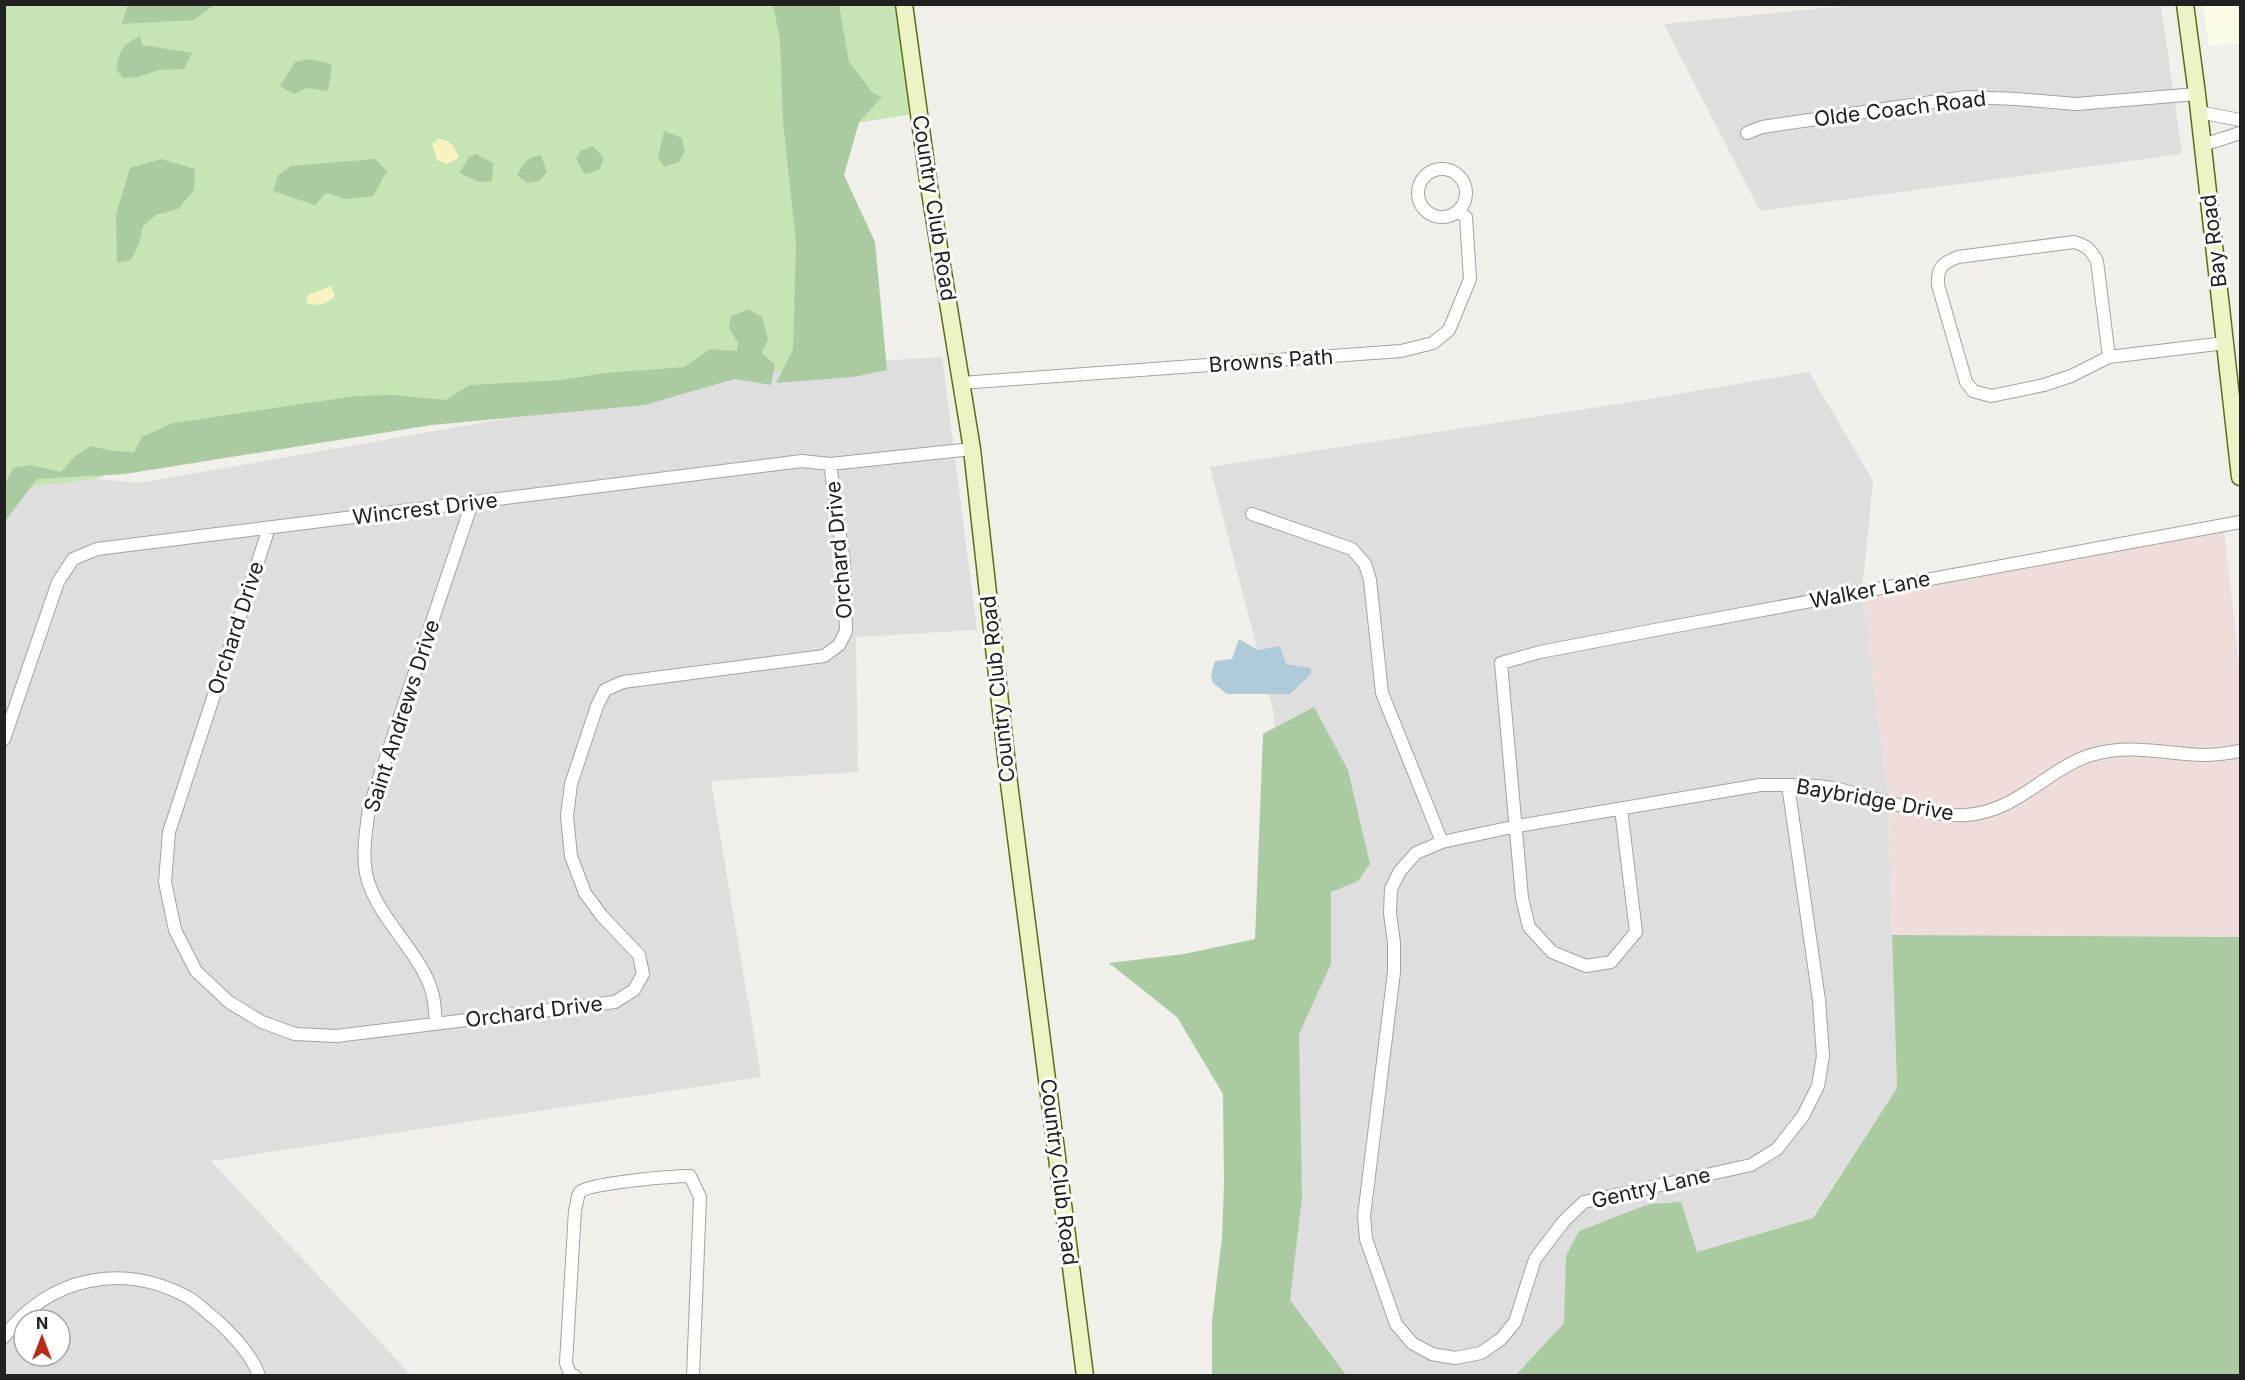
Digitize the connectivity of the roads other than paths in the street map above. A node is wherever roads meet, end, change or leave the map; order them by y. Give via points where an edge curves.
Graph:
1 (904, 4) edge
2 (2185, 4) edge
3 (2197, 94) junction
4 (2199, 112) junction
5 (2241, 120) edge
6 (1748, 133) dead end
7 (2241, 133) edge
8 (2203, 146) junction
9 (1458, 211) junction
10 (2225, 343) junction
11 (2109, 357) junction
12 (961, 383) junction
13 (972, 449) junction
14 (830, 464) junction
15 (2241, 477) edge
16 (472, 503) junction
17 (1252, 514) dead end
18 (2241, 522) edge
19 (269, 528) junction
20 (4, 739) edge
21 (2241, 752) edge
22 (1788, 785) junction
23 (1621, 809) junction
24 (1517, 826) junction
25 (1442, 842) junction
26 (436, 1024) junction
27 (4, 1336) edge
28 (259, 1376) edge
29 (575, 1376) edge
30 (693, 1376) edge
31 (1085, 1376) edge

1 - 12 street, Country Club Road
2 - 3 street, Bay Road
3 - 4 street, Bay Road
3 - 6 street, Olde Coach Road via 2076,104 1966,97 1762,127
4 - 5 street
4 - 8 street, Bay Road
7 - 8 street
8 - 10 street, Bay Road
9 - 9 street via 1466,195 1461,177 1444,168 1426,174 1418,190 1424,208 1440,217
9 - 12 street, Browns Path via 1466,217 1470,279 1449,330 1433,343 1401,351
10 - 11 street
10 - 15 street, Bay Road
11 - 11 street via 2044,385 1991,396 1974,391 1966,382 1938,285 1940,266 1958,257 2083,244 2097,261
12 - 13 street, Country Club Road
13 - 14 street, Wincrest Drive
13 - 31 street, Country Club Road via 1008,783
14 - 16 street, Wincrest Drive via 802,460
14 - 26 street, Orchard Drive via 844,561 846,631 839,645 824,656 623,682 605,690 597,706 571,784 567,816 571,856 585,893 639,955 643,974 634,990 615,1002
16 - 19 street, Wincrest Drive
16 - 26 street, Saint Andrews Drive via 369,808 366,829 367,879 375,900 433,993
17 - 25 street via 1352,549 1365,564 1382,693
18 - 24 street, Walker Lane via 1660,629 1501,663
19 - 20 street, Wincrest Drive via 97,549 73,558 58,582
19 - 26 street, Orchard Drive via 169,832 165,882 175,930 196,971 229,1002 262,1022 295,1034 336,1036
21 - 22 street, Baybridge Drive via 2205,755 2135,748 2091,755 2068,765 2022,797 1989,811 1966,815 1942,814 1834,788
22 - 23 street, Baybridge Drive via 1760,785
22 - 25 street, Gentry Lane via 1819,1000 1823,1056 1818,1086 1803,1116 1777,1149 1751,1165 1584,1202 1535,1258 1515,1322 1501,1339 1481,1353 1455,1358 1412,1343 1396,1324 1366,1239 1364,1215 1394,972 1391,889 1416,853
23 - 24 street, Baybridge Drive
23 - 24 street via 1636,932 1611,962 1586,966 1552,952 1529,927 1522,898
24 - 25 street, Gentry Lane
27 - 28 street via 44,1298 80,1282 118,1277 158,1284 190,1298 226,1329
29 - 30 street via 566,1363 579,1193 603,1185 690,1176 700,1197

